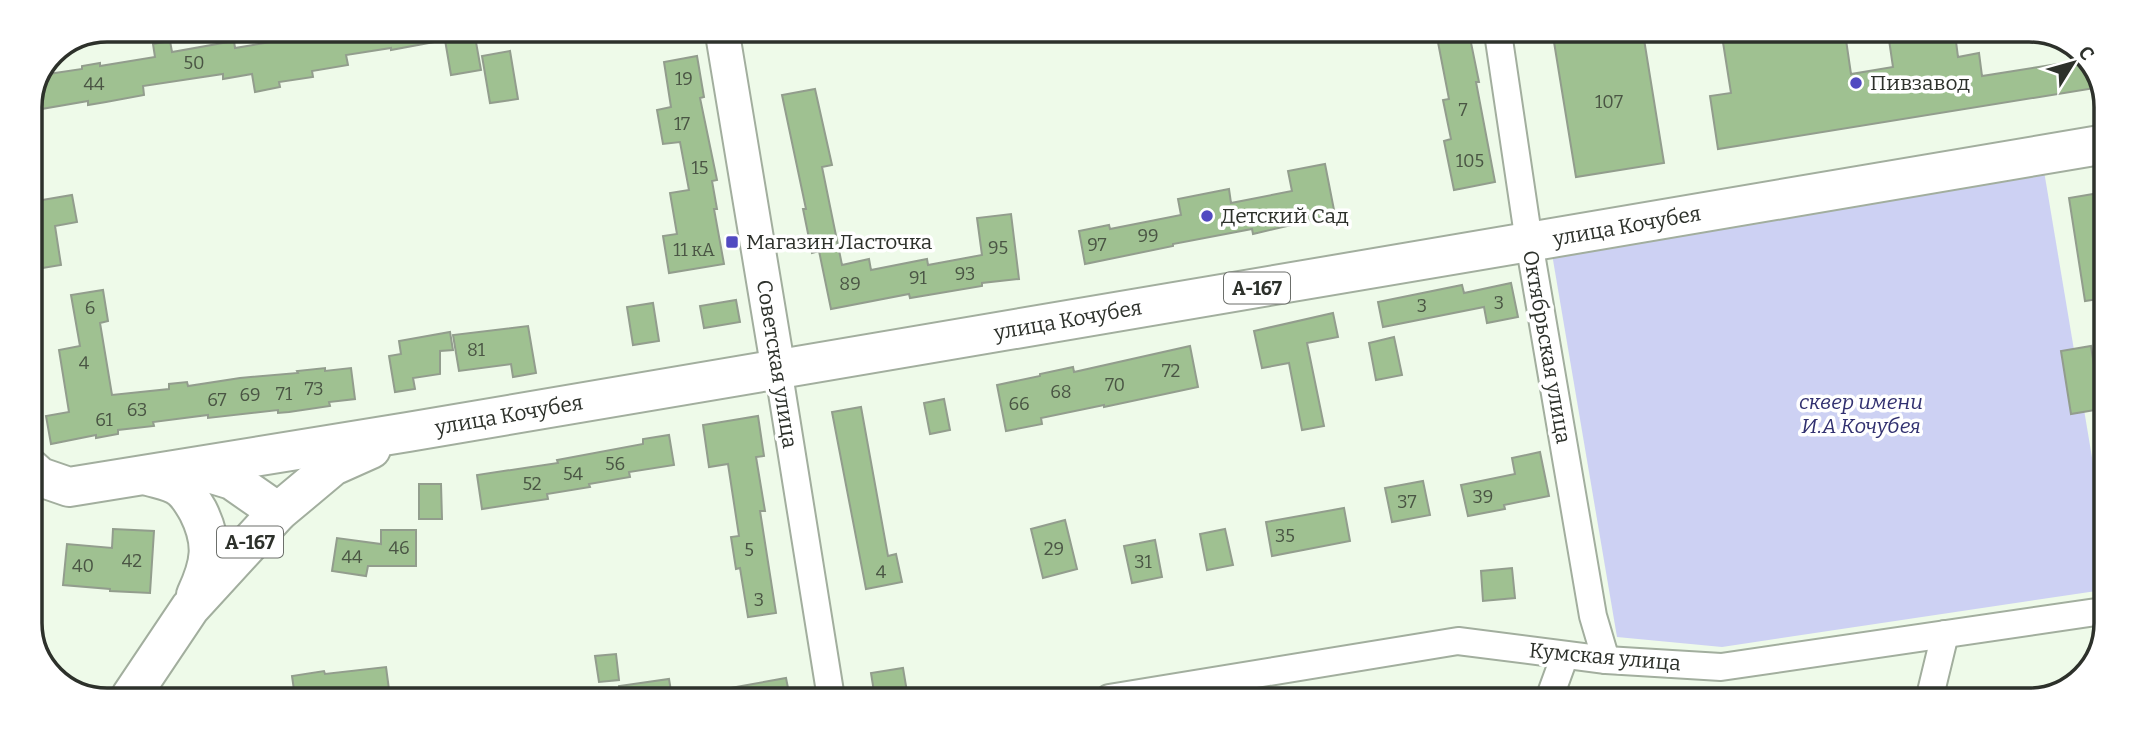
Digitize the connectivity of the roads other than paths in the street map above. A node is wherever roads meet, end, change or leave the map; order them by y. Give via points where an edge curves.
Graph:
1 (724, 42) edge
2 (1498, 42) edge
3 (2094, 146) edge
4 (1529, 242) junction
5 (778, 368) junction
6 (408, 432) junction
7 (192, 467) junction
8 (146, 475) junction
9 (42, 478) edge
10 (69, 487) junction
11 (42, 490) edge
12 (278, 512) junction
13 (190, 608) junction
14 (2094, 612) edge
15 (1945, 634) junction
16 (1565, 655) junction
17 (1606, 660) junction
18 (136, 688) edge
19 (829, 688) edge
20 (1169, 688) edge
21 (1553, 688) edge
22 (1932, 688) edge

1 - 5 street, Советская улица
2 - 4 street, Октябрьская улица
3 - 4 main road, улица Кочубея / А-167
4 - 5 main road, улица Кочубея / А-167
4 - 17 street, Октябрьская улица via 1593,616
5 - 6 main road, улица Кочубея / А-167
5 - 19 street, Советская улица
6 - 7 main road, улица Кочубея
6 - 12 main road, А-167 via 333,466
7 - 8 main road, улица Кочубея
7 - 12 main road via 232,480
8 - 10 main road, улица Кочубея
8 - 13 main road via 181,487 206,528 210,546 205,576
9 - 10 main road
10 - 11 street, улица Кочубея
12 - 13 main road, А-167
13 - 18 main road, А-167
14 - 15 street, Кумская улица
15 - 17 street, Кумская улица via 1721,667
15 - 22 street
16 - 17 street, Кумская улица
16 - 20 street, Кумская улица via 1458,640
16 - 21 street

